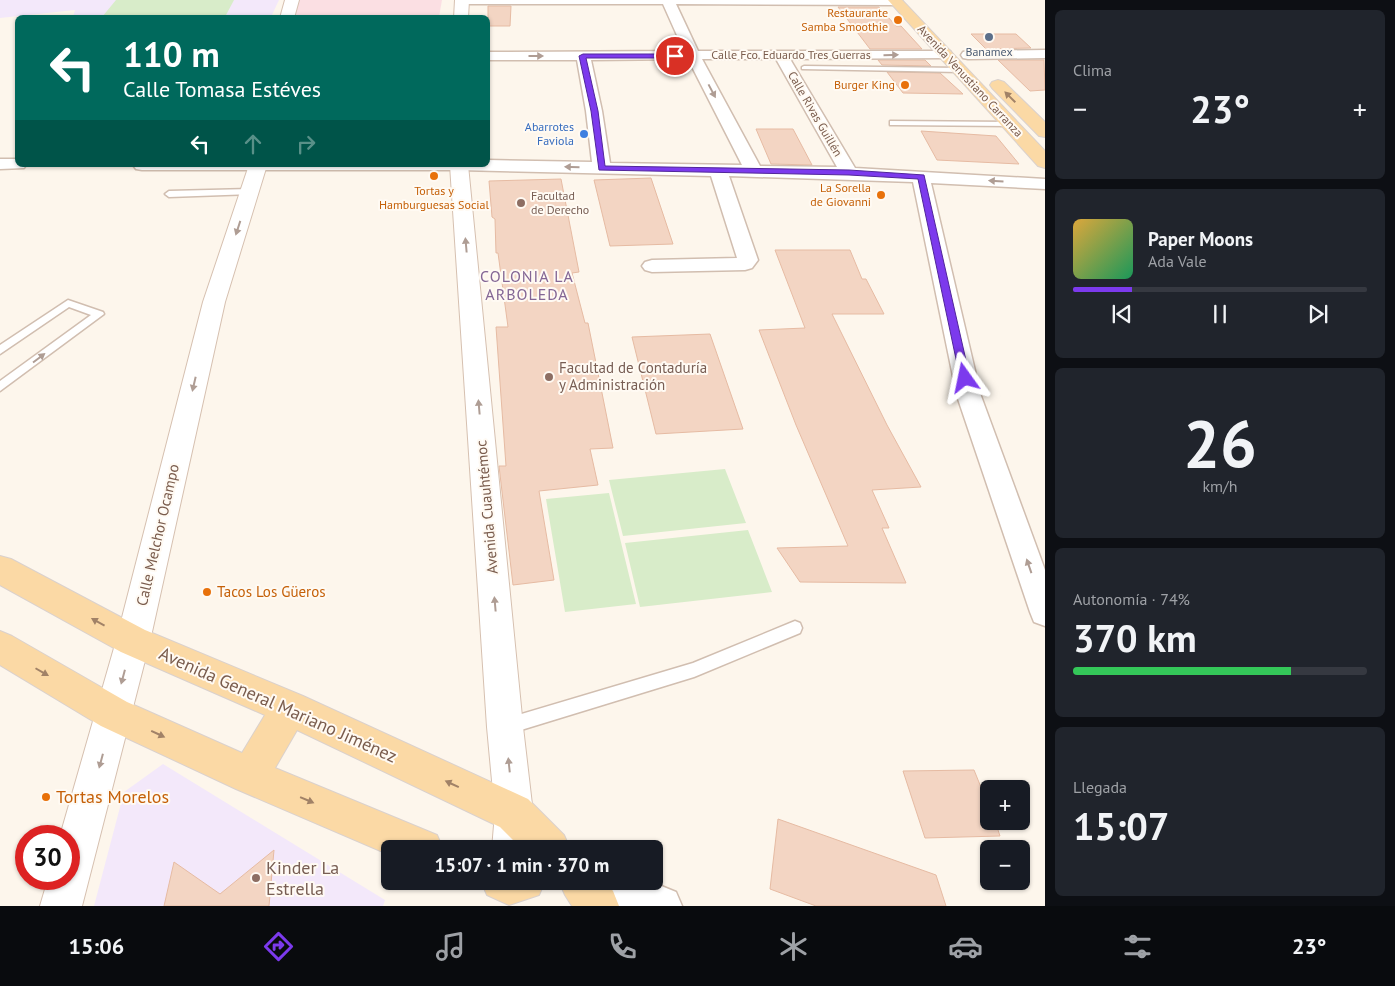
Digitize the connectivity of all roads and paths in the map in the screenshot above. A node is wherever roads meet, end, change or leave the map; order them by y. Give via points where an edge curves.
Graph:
1 (292, 0) edge
2 (462, 0) edge
3 (668, 0) edge
4 (895, 0) edge
5 (288, 15) edge
6 (461, 15) edge
7 (950, 48) junction
8 (1045, 54) edge
9 (968, 55) junction
10 (490, 56) edge
11 (583, 56) junction
12 (693, 56) junction
13 (781, 56) junction
14 (804, 68) dead end
15 (960, 70) junction
16 (893, 123) dead end
17 (1010, 124) junction
18 (1045, 132) edge
19 (1045, 162) edge
20 (0, 164) edge
21 (15, 164) edge
22 (490, 166) edge
23 (258, 167) edge
24 (459, 167) edge
25 (602, 168) junction
26 (717, 170) junction
27 (754, 171) junction
28 (849, 173) junction
29 (921, 177) junction
30 (1045, 184) edge
31 (250, 192) junction
32 (169, 194) dead end
33 (652, 266) dead end
34 (0, 350) edge
35 (0, 387) edge
36 (0, 569) edge
37 (1045, 612) edge
38 (795, 628) dead end
39 (133, 641) junction
40 (0, 647) edge
41 (290, 708) junction
42 (114, 714) junction
43 (505, 727) junction
44 (249, 776) junction
45 (514, 813) junction
46 (402, 840) edge
47 (513, 840) edge
48 (541, 840) edge
49 (586, 890) edge
50 (620, 890) edge
51 (61, 906) edge
52 (598, 906) edge
53 (662, 906) edge

1 - 5 street
2 - 3 street
2 - 6 street
3 - 4 street
3 - 12 street
4 - 7 main road, Avenida Venustiano Carranza
7 - 9 main road, Avenida Venustiano Carranza
13 -> 7 street, Calle Fco. Eduardo Tres Guerras
7 - 15 main road, Avenida Venustiano Carranza
8 - 9 street
18 -> 9 main road, Avenida Venustiano Carranza
10 -> 11 street, Calle Fco. Eduardo Tres Guerras
11 - 12 street, Calle Fco. Eduardo Tres Guerras
11 - 25 street
12 - 13 street, Calle Fco. Eduardo Tres Guerras
12 -> 27 street
13 - 28 street, Calle Rivas Guillén
14 - 15 lane
15 - 17 main road, Avenida Venustiano Carranza
16 - 17 lane
17 - 19 main road, Avenida Venustiano Carranza
20 - 21 street
25 -> 22 street
23 - 31 street, Calle Melchor Ocampo
43 -> 24 street, Avenida Cuauhtémoc
25 - 26 street
26 - 27 street
26 - 33 street via 748,260 745,264
27 - 28 street
28 - 29 street
30 -> 29 street
37 -> 29 street via 969,396
31 - 32 lane
31 -> 39 street, Calle Melchor Ocampo via 214,302
35 -> 34 lane via 98,314 68,303
39 -> 36 main road, Avenida General Mariano Jiménez
38 - 43 lane via 694,670
39 - 41 main road, Avenida General Mariano Jiménez
39 -> 42 street, Calle Melchor Ocampo
40 -> 42 main road
41 - 44 main road
45 -> 41 main road, Avenida General Mariano Jiménez
42 -> 44 main road
42 -> 51 street, Calle Melchor Ocampo
45 -> 43 street, Avenida Cuauhtémoc
44 -> 46 main road
45 - 47 street, Avenida Cuauhtémoc
45 - 48 main road, Avenida General Mariano Jiménez
49 - 52 main road
50 - 53 street

